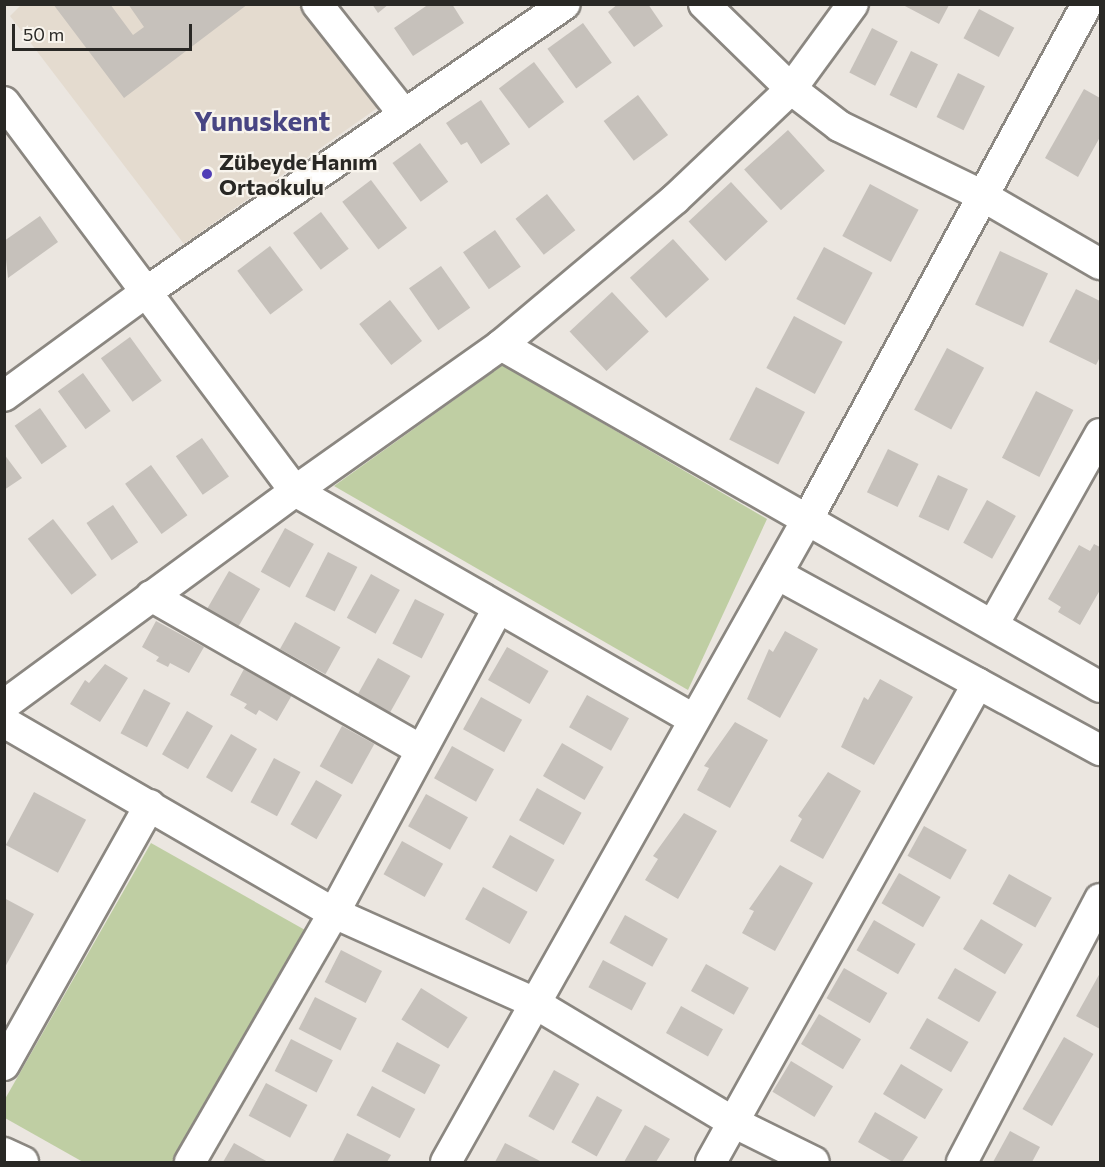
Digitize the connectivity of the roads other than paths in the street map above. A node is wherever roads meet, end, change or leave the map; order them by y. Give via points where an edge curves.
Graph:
1 (316, 4) edge
2 (565, 4) edge
3 (704, 4) edge
4 (853, 4) edge
5 (1087, 4) edge
6 (791, 89) junction
7 (4, 102) edge
8 (403, 113) junction
9 (981, 195) junction
10 (1101, 264) edge
11 (146, 292) junction
12 (501, 345) junction
13 (4, 396) edge
14 (1101, 434) edge
15 (295, 490) junction
16 (807, 520) junction
17 (777, 574) junction
18 (151, 596) junction
19 (498, 608) junction
20 (993, 626) junction
21 (978, 683) junction
22 (1101, 687) edge
23 (4, 705) edge
24 (693, 719) junction
25 (4, 722) edge
26 (421, 750) junction
27 (1101, 750) edge
28 (150, 805) junction
29 (1101, 899) edge
30 (334, 913) junction
31 (533, 1002) junction
32 (4, 1065) edge
33 (733, 1122) junction
34 (4, 1153) edge
35 (23, 1162) edge
36 (190, 1162) edge
37 (446, 1162) edge
38 (711, 1162) edge
39 (814, 1162) edge
40 (962, 1162) edge

1 - 8 street
2 - 8 street
3 - 6 street
4 - 6 street
5 - 9 street
6 - 9 street via 839,126
6 - 12 street via 675,199
7 - 11 street
8 - 11 street
9 - 10 street
9 - 16 street
11 - 13 street
11 - 15 street
12 - 15 street
12 - 16 street
14 - 20 street
15 - 18 street
15 - 19 street
16 - 17 street
16 - 20 street
17 - 21 street
17 - 24 street
18 - 23 street
18 - 26 street
19 - 24 street
19 - 26 street
20 - 22 street
21 - 27 street
21 - 33 street
24 - 31 street
25 - 28 street
26 - 30 street
28 - 30 street
28 - 32 street
29 - 40 street
30 - 31 street
30 - 36 street
31 - 33 street
31 - 37 street
33 - 38 street
33 - 39 street
34 - 35 street

